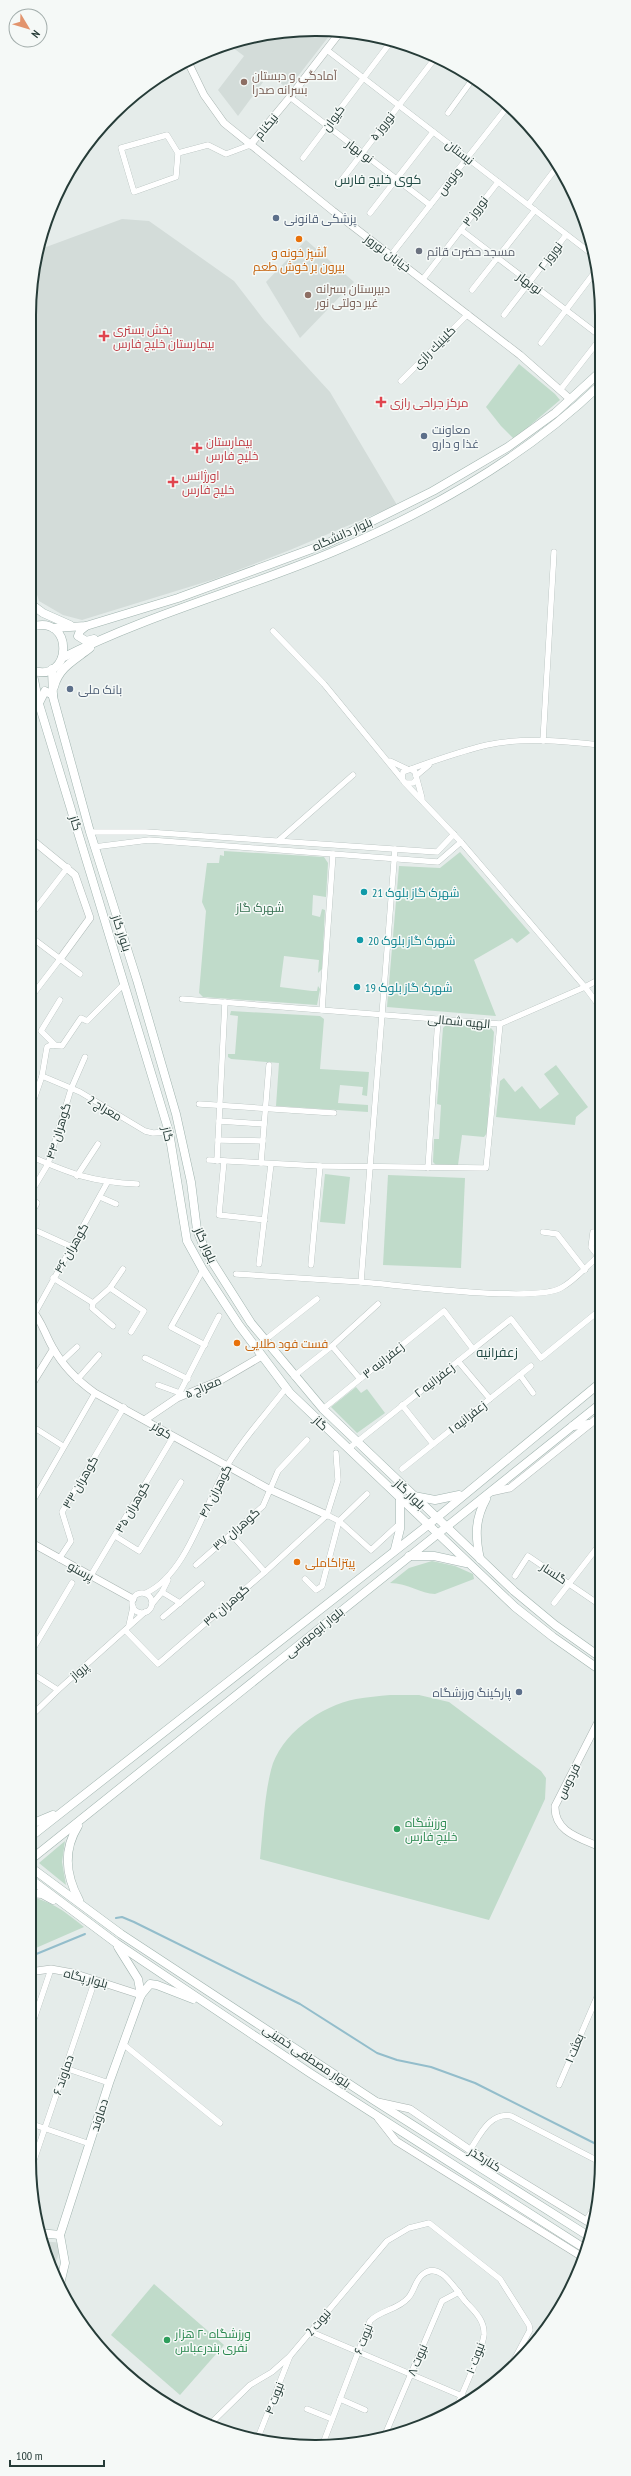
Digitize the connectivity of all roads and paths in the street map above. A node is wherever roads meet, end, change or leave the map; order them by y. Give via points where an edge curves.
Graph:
1 (336, 37) edge
2 (388, 46) edge
3 (327, 50) junction
4 (432, 62) edge
5 (190, 66) edge
6 (363, 78) junction
7 (470, 82) edge
8 (290, 97) junction
9 (399, 105) junction
10 (505, 110) edge
11 (448, 113) dead end
12 (327, 126) junction
13 (433, 132) junction
14 (250, 145) junction
15 (178, 152) junction
16 (362, 152) junction
17 (303, 158) dead end
18 (467, 158) junction
19 (554, 170) edge
20 (397, 179) junction
21 (498, 182) junction
22 (338, 186) dead end
23 (430, 205) junction
24 (528, 205) junction
25 (535, 210) junction
26 (370, 213) dead end
27 (461, 230) junction
28 (566, 235) junction
29 (587, 251) edge
30 (391, 255) junction
31 (497, 257) junction
32 (592, 275) edge
33 (423, 279) junction
34 (530, 282) junction
35 (472, 290) dead end
36 (566, 310) junction
37 (468, 314) junction
38 (504, 315) dead end
39 (595, 332) edge
40 (541, 343) dead end
41 (595, 346) edge
42 (595, 376) edge
43 (401, 381) dead end
44 (561, 389) junction
45 (595, 389) edge
46 (570, 399) junction
47 (554, 552) dead end
48 (217, 583) junction
49 (220, 594) junction
50 (36, 608) edge
51 (36, 614) edge
52 (42, 625) junction
53 (36, 626) edge
54 (75, 626) junction
55 (86, 626) junction
56 (53, 628) junction
57 (273, 631) dead end
58 (112, 636) junction
59 (96, 642) junction
60 (62, 658) junction
61 (52, 669) junction
62 (36, 671) edge
63 (36, 696) edge
64 (53, 696) junction
65 (39, 704) junction
66 (543, 741) junction
67 (595, 745) edge
68 (388, 760) junction
69 (432, 762) junction
70 (409, 769) junction
71 (353, 775) dead end
72 (416, 778) junction
73 (403, 781) junction
74 (422, 800) junction
75 (90, 832) junction
76 (454, 834) junction
77 (194, 835) junction
78 (278, 841) junction
79 (461, 842) junction
80 (193, 843) junction
81 (36, 844) edge
82 (94, 847) junction
83 (395, 849) junction
84 (333, 854) junction
85 (394, 859) junction
86 (68, 867) junction
87 (36, 909) edge
88 (36, 941) edge
89 (60, 959) junction
90 (80, 974) dead end
91 (137, 980) junction
92 (595, 982) edge
93 (124, 984) junction
94 (585, 987) junction
95 (36, 990) edge
96 (60, 1000) dead end
97 (182, 1000) dead end
98 (595, 1000) edge
99 (225, 1002) junction
100 (322, 1010) junction
101 (380, 1014) junction
102 (438, 1019) junction
103 (500, 1024) junction
104 (55, 1045) junction
105 (85, 1057) dead end
106 (269, 1065) dead end
107 (42, 1076) junction
108 (36, 1089) edge
109 (71, 1089) junction
110 (199, 1104) dead end
111 (220, 1105) junction
112 (266, 1108) junction
113 (334, 1113) dead end
114 (219, 1120) junction
115 (264, 1124) junction
116 (169, 1132) junction
117 (218, 1140) junction
118 (263, 1141) junction
119 (98, 1144) dead end
120 (36, 1159) edge
121 (209, 1160) dead end
122 (216, 1161) junction
123 (224, 1161) junction
124 (261, 1163) junction
125 (48, 1164) junction
126 (271, 1164) junction
127 (320, 1166) junction
128 (370, 1167) junction
129 (428, 1168) junction
130 (77, 1176) junction
131 (107, 1182) junction
132 (137, 1184) dead end
133 (36, 1185) edge
134 (100, 1197) junction
135 (116, 1204) dead end
136 (265, 1220) junction
137 (36, 1231) edge
138 (543, 1232) dead end
139 (593, 1232) dead end
140 (72, 1247) junction
141 (595, 1252) edge
142 (595, 1260) edge
143 (259, 1264) dead end
144 (311, 1265) dead end
145 (123, 1269) dead end
146 (203, 1270) junction
147 (585, 1270) junction
148 (236, 1274) dead end
149 (53, 1278) junction
150 (361, 1282) junction
151 (110, 1288) junction
152 (316, 1299) dead end
153 (93, 1303) junction
154 (378, 1304) dead end
155 (36, 1305) edge
156 (595, 1314) edge
157 (36, 1316) edge
158 (219, 1316) dead end
159 (113, 1326) dead end
160 (131, 1332) dead end
161 (265, 1340) junction
162 (205, 1345) junction
163 (332, 1346) junction
164 (77, 1347) dead end
165 (473, 1349) junction
166 (54, 1350) junction
167 (99, 1355) dead end
168 (262, 1356) junction
169 (145, 1358) dead end
170 (62, 1360) junction
171 (458, 1361) junction
172 (531, 1366) dead end
173 (520, 1375) junction
174 (294, 1376) junction
175 (36, 1378) edge
176 (188, 1379) junction
177 (360, 1379) junction
178 (77, 1380) junction
179 (158, 1385) dead end
180 (595, 1387) edge
181 (286, 1388) junction
182 (95, 1393) junction
183 (533, 1393) dead end
184 (178, 1396) junction
185 (490, 1399) junction
186 (402, 1405) junction
187 (124, 1407) junction
188 (595, 1408) edge
189 (323, 1409) junction
190 (146, 1420) junction
191 (595, 1420) edge
192 (589, 1424) junction
193 (572, 1426) junction
194 (36, 1429) edge
195 (174, 1437) junction
196 (308, 1440) dead end
197 (356, 1442) junction
198 (433, 1444) junction
199 (63, 1446) junction
200 (348, 1449) junction
201 (336, 1453) dead end
202 (226, 1466) junction
203 (402, 1469) dead end
204 (181, 1482) dead end
205 (269, 1489) junction
206 (367, 1494) dead end
207 (411, 1494) junction
208 (464, 1494) junction
209 (489, 1494) junction
210 (36, 1495) edge
211 (400, 1498) junction
212 (327, 1515) junction
213 (436, 1518) junction
214 (339, 1521) junction
215 (428, 1525) junction
216 (397, 1526) dead end
217 (447, 1528) junction
218 (231, 1534) junction
219 (438, 1535) junction
220 (115, 1536) junction
221 (36, 1546) edge
222 (395, 1549) junction
223 (595, 1550) edge
224 (409, 1556) junction
225 (59, 1559) junction
226 (480, 1560) junction
227 (196, 1565) dead end
228 (470, 1565) junction
229 (264, 1572) junction
230 (170, 1574) junction
231 (515, 1576) dead end
232 (90, 1577) junction
233 (305, 1579) dead end
234 (569, 1582) junction
235 (72, 1583) dead end
236 (202, 1584) dead end
237 (162, 1592) junction
238 (146, 1593) junction
239 (133, 1599) junction
240 (595, 1601) edge
241 (180, 1603) junction
242 (554, 1603) dead end
243 (152, 1604) junction
244 (133, 1607) junction
245 (145, 1612) junction
246 (163, 1617) dead end
247 (126, 1631) junction
248 (36, 1644) edge
249 (595, 1653) edge
250 (595, 1666) edge
251 (36, 1676) edge
252 (58, 1690) junction
253 (36, 1711) edge
254 (595, 1728) edge
255 (70, 1807) junction
256 (81, 1821) junction
257 (36, 1822) edge
258 (36, 1833) edge
259 (595, 1844) edge
260 (36, 1856) edge
261 (36, 1871) edge
262 (36, 1883) edge
263 (36, 1894) edge
264 (81, 1902) junction
265 (73, 1910) junction
266 (116, 1943) junction
267 (51, 1969) junction
268 (36, 1971) edge
269 (95, 1980) junction
270 (141, 1995) junction
271 (595, 2002) edge
272 (209, 2006) junction
273 (36, 2013) edge
274 (123, 2044) junction
275 (317, 2061) junction
276 (65, 2068) junction
277 (310, 2074) junction
278 (109, 2083) junction
279 (559, 2085) dead end
280 (375, 2101) junction
281 (377, 2116) junction
282 (220, 2124) dead end
283 (36, 2126) edge
284 (44, 2129) junction
285 (90, 2144) junction
286 (470, 2150) junction
287 (36, 2154) edge
288 (595, 2160) edge
289 (590, 2214) edge
290 (586, 2221) joint
291 (46, 2234) edge
292 (585, 2234) edge
293 (60, 2235) junction
294 (581, 2246) edge
295 (578, 2255) edge
296 (61, 2276) edge
297 (458, 2292) junction
298 (309, 2332) junction
299 (358, 2352) junction
300 (517, 2354) edge
301 (290, 2356) junction
302 (411, 2374) junction
303 (461, 2396) junction
304 (464, 2397) edge
305 (340, 2400) junction
306 (459, 2401) edge
307 (307, 2409) dead end
308 (365, 2410) dead end
309 (332, 2419) junction
310 (214, 2421) edge
311 (387, 2430) edge
312 (259, 2434) edge
313 (324, 2440) edge

1 - 3 street, نیکنام
2 - 6 street, کیوان
3 - 6 street, نیستان
3 - 8 street, نیکنام
4 - 9 street, نوروز ۵
5 - 14 street, خیابان نوروز via 216,114
6 - 9 street, نیستان
6 - 12 street, کیوان
7 - 11 street
8 - 12 street, نو بهار
8 - 14 street, نیکنام
9 - 13 street, نیستان
9 - 16 street, نوروز ۵
10 - 18 street, ونوس
12 - 16 street, نو بهار
12 - 17 street, کیوان
13 - 18 street, نیستان
13 - 20 street
14 - 15 street via 226,154 208,145
14 - 30 street, خیابان نوروز
15 - 15 street via 167,135 122,148 134,192 176,177
16 - 20 street, نو بهار
16 - 22 street, نوروز ۵
18 - 21 street, نیستان
18 - 23 street, ونوس
19 - 24 street
20 - 23 street, نو بهار
20 - 26 street
21 - 24 street, نیستان
21 - 27 street, نوروز ۳
23 - 30 street
24 - 25 street, نیستان
25 - 28 street, نیستان
25 - 31 street
27 - 31 street, نوبهار
27 - 33 street, نوروز ۳
28 - 29 street, نیستان
28 - 34 street, نوروز ۲
30 - 33 street, خیابان نوروز
31 - 34 street, نوبهار
31 - 35 street
32 - 36 street
33 - 37 street, خیابان نوروز
34 - 36 street, نوبهار
34 - 38 street, نوروز ۲
36 - 39 street, نوبهار
36 - 40 street
37 - 43 street, كلينيك رازی
37 - 44 street, خیابان نوروز
41 - 44 street
42 - 46 main road, بلوار دانشگاه
44 - 46 street, خیابان نوروز
45 - 49 main road, بلوار دانشگاه via 561,420 514,454 437,502 334,552
46 - 48 main road, بلوار دانشگاه via 508,447 433,491 328,543
47 - 66 street
48 - 49 main road
48 - 55 main road, بلوار دانشگاه via 178,598
49 - 58 main road, بلوار دانشگاه
50 - 54 main road via 43,614
51 - 52 main road
52 - 53 main road
52 - 56 main road
54 - 55 main road, بلوار دانشگاه
54 - 56 main road, بلوار دانشگاه
55 - 58 main road via 78,634 81,640
56 - 60 main road via 64,644
57 - 68 street via 324,684
58 - 59 main road, بلوار دانشگاه
59 - 60 main road, بلوار دانشگاه
59 - 64 main road via 62,670 54,686
60 - 61 main road
61 - 62 main road
61 - 64 main road, بلوار گاز
63 - 65 main road, گاز
64 - 65 main road via 45,691
64 - 75 main road, بلوار گاز
65 - 93 main road, گاز
66 - 67 street
66 - 69 street via 488,744
68 - 70 street
68 - 73 street
69 - 70 street
69 - 72 street
70 - 72 street
70 - 73 street via 403,772
71 - 78 street
72 - 73 street via 413,783
72 - 74 street
73 - 74 street
74 - 76 street
75 - 77 street
75 - 82 main road, بلوار گاز
76 - 79 street
76 - 83 street via 437,852
77 - 78 street
77 - 80 street
78 - 83 street
79 - 85 street via 438,862
79 - 94 street
80 - 82 street via 149,840
80 - 84 street
81 - 86 street
82 - 91 main road, بلوار گاز
83 - 85 street
84 - 85 street
84 - 100 street
85 - 101 street
86 - 87 street
86 - 89 street via 77,880 90,918
88 - 89 street
89 - 90 street
89 - 95 street
91 - 93 main road
91 - 161 main road, بلوار گاز via 178,1121 191,1182 197,1230 206,1252 226,1286
92 - 94 street, الهیه شمالی
93 - 104 street via 87,1020 81,1018 62,1046
93 - 116 main road, گاز
94 - 98 street
94 - 103 street, الهیه شمالی
96 - 104 street via 41,1031
97 - 99 street, الهیه شمالی
99 - 100 street, الهیه شمالی
99 - 111 street
100 - 101 street, الهیه شمالی
101 - 102 street, الهیه شمالی
101 - 128 street
102 - 103 street, الهیه شمالی
102 - 129 street
103 - 129 street via 486,1168
104 - 107 street via 49,1045 46,1050
105 - 109 street, گوهران ۴۴
106 - 112 street
107 - 108 street
107 - 109 street, معراج 2
109 - 116 street, معراج 2 via 145,1131
109 - 125 street, گوهران ۴۴
110 - 111 street
111 - 112 street
111 - 114 street
112 - 113 street
112 - 115 street
114 - 115 street
114 - 117 street
115 - 118 street
116 - 146 main road, گاز via 188,1241
117 - 118 street
117 - 122 street
118 - 124 street
119 - 130 street
120 - 125 street
121 - 122 street
122 - 123 street
123 - 124 street
123 - 136 street via 219,1215
124 - 126 street
125 - 130 street
125 - 133 street, گوهران ۴۴
126 - 127 street
126 - 136 street
127 - 128 street
127 - 144 street
128 - 129 street
128 - 150 street
130 - 131 street
131 - 132 street
131 - 134 street, گوهران ۴۶
134 - 135 street
134 - 140 street, گوهران ۴۶
136 - 143 street
137 - 140 street
138 - 147 street via 557,1234
139 - 141 street via 591,1247
140 - 149 street, گوهران ۴۶
142 - 147 street
145 - 151 street
146 - 162 street via 171,1327
146 - 168 main road, گاز
147 - 150 street via 560,1289 535,1294
148 - 150 street
149 - 153 street
149 - 155 street, گوهران ۴۶
151 - 153 street
151 - 160 street via 144,1311
152 - 161 street
153 - 159 street via 92,1308
154 - 163 street
156 - 165 street, زعفرانیه ۲ via 541,1358 511,1319
157 - 166 street, کوثر
158 - 162 street
161 - 174 main road, بلوار گاز
162 - 176 street
163 - 174 street
163 - 177 street
164 - 170 street
165 - 171 street, زعفرانیه ۲
165 - 177 street, زعفرانیه ۳ via 444,1311
166 - 170 street, کوثر
166 - 175 street
167 - 178 street
168 - 181 main road, گاز
168 - 184 street, معراج ۵ via 221,1380
169 - 176 street
170 - 178 street, کوثر
171 - 185 street
171 - 186 street, زعفرانیه ۲
172 - 173 street, زعفرانیه ۱
173 - 183 street
173 - 185 street, زعفرانیه ۱
174 - 189 main road, بلوار گاز
176 - 184 street
177 - 189 street, زعفرانیه ۳
178 - 182 street, کوثر
179 - 184 street
180 - 208 main road, بلوار ابوموسی
181 - 200 main road, گاز
181 - 202 street, گوهران ۴۸
182 - 187 street, کوثر
182 - 199 street
184 - 190 street, معراج ۵
185 - 198 street, زعفرانیه ۱
186 - 197 street, زعفرانیه ۲
186 - 198 street
187 - 190 street, کوثر
187 - 225 street, گوهران ۳۳ via 62,1512 71,1541
188 - 193 main road, بلوار ابوموسی
189 - 197 main road, بلوار گاز
190 - 195 street, کوثر
191 - 192 street
192 - 193 main road
192 - 209 street via 510,1488
193 - 209 main road, بلوار ابوموسی
194 - 199 street
195 - 202 street, کوثر
195 - 220 street, گوهران ۳۵
196 - 205 street, گوهران ۳۷ via 278,1471
197 - 200 street, زعفرانیه ۲
197 - 207 main road, بلوار گاز
198 - 203 street, زعفرانیه ۱
199 - 210 street
200 - 211 main road, گاز
201 - 212 street via 338,1480
202 - 205 street, کوثر
202 - 230 street, گوهران ۴۸ via 189,1545
204 - 220 street via 139,1552
205 - 212 street, کوثر
205 - 218 street, گوهران ۳۷ via 268,1498 263,1506
206 - 214 street
207 - 208 main road via 435,1500
207 - 213 main road, بلوار گاز
208 - 213 main road, بلوار ابوموسی
209 - 217 main road, بلوار ابوموسی
209 - 226 main road via 480,1508 476,1527
211 - 215 main road, گاز
211 - 222 main road via 400,1529
212 - 214 street
212 - 229 street, گوهران ۳۹
213 - 215 main road, بلوار ابوموسی
213 - 217 main road, بلوار گاز
214 - 216 street via 371,1550
214 - 233 street via 322,1586 316,1590
215 - 219 main road, بلوار گاز
215 - 222 main road, بلوار ابوموسی
217 - 219 main road, بلوار ابوموسی
217 - 226 main road, بلوار گاز
218 - 227 street, گوهران ۳۷
218 - 229 street
219 - 224 main road, بلوار ابوموسی
219 - 228 main road, بلوار گاز
220 - 232 street, گوهران ۳۵
221 - 225 street, پرستو
222 - 255 main road, بلوار ابوموسی
223 - 234 street
224 - 228 main road via 455,1559
224 - 256 main road, بلوار ابوموسی
225 - 232 street, پرستو
226 - 249 main road, بلوار گاز via 555,1625
228 - 250 main road, بلوار گاز via 538,1626
229 - 247 street, گوهران ۳۹ via 158,1664
230 - 237 street
230 - 238 street, گوهران ۴۸ via 158,1588
231 - 234 street, گلسار via 528,1556
232 - 239 street, پرستو
234 - 240 street, گلسار
234 - 242 street
235 - 248 street
236 - 241 street
237 - 241 street
237 - 243 street
238 - 239 street via 136,1595
238 - 243 street via 151,1597
239 - 244 street
241 - 246 street
243 - 245 street
244 - 245 street via 136,1611
244 - 247 street
245 - 247 street, پرواز
247 - 252 street, پرواز
251 - 252 street
252 - 253 street
254 - 259 street, فردوس via 555,1806 560,1827
255 - 257 main road
255 - 258 main road, بلوار ابوموسی
256 - 260 main road, بلوار ابوموسی
256 - 264 main road via 69,1848 68,1865 71,1884
261 - 264 main road, بلوار مصطفی خمینی
262 - 265 main road, بلوار مصطفی خمینی
263 - 265 main road via 42,1894
264 - 275 main road, بلوار مصطفی خمینی via 122,1934
265 - 266 main road, بلوار مصطفی خمینی
266 - 270 main road via 138,1978
266 - 272 main road, بلوار مصطفی خمینی
267 - 268 street, بلوار پگاه
267 - 269 street, بلوار پگاه
267 - 273 street
269 - 270 street, بلوار پگاه
269 - 276 street, دماوند ۶
270 - 272 main road via 150,1984 157,1985
270 - 274 main road, دماوند
271 - 279 street, بعثت ۱
272 - 277 main road, بلوار مصطفی خمینی
274 - 278 main road, دماوند
274 - 282 street
275 - 277 main road
275 - 280 main road, بلوار مصطفی خمینی
276 - 278 street
276 - 284 street, دماوند ۶
277 - 281 main road, بلوار مصطفی خمینی
278 - 285 main road, دماوند
280 - 286 street, کنارگذر via 410,2109
280 - 292 main road, بلوار مصطفی خمینی
281 - 294 main road, بلوار مصطفی خمینی
281 - 295 street via 396,2141
283 - 284 street
284 - 285 street
284 - 287 street, دماوند ۶
285 - 293 main road, دماوند
286 - 288 street via 489,2123 504,2115
286 - 290 street, کنارگذر
289 - 290 street
291 - 293 main road
293 - 296 main road via 65,2258
297 - 299 street, نبوت ۶ via 443,2274 432,2271 422,2274 408,2299 377,2314 370,2322
297 - 302 street, نبوت ۸ via 442,2301
297 - 303 street, نبوت ۱۰ via 481,2318 484,2334 481,2348
298 - 299 street
298 - 300 street, نبوت 2 via 387,2241 409,2228 431,2224 500,2279 529,2325 530,2330
298 - 301 street, نبوت 2
299 - 302 street
299 - 305 street, نبوت ۶
301 - 310 street, نبوت 2 via 272,2372 250,2385
301 - 312 street, نبوت ۴
302 - 303 street
302 - 311 street, نبوت ۸
303 - 304 street
303 - 306 street, نبوت ۱۰
305 - 308 street
305 - 309 street, نبوت ۶
307 - 309 street
309 - 313 street, نبوت ۶

